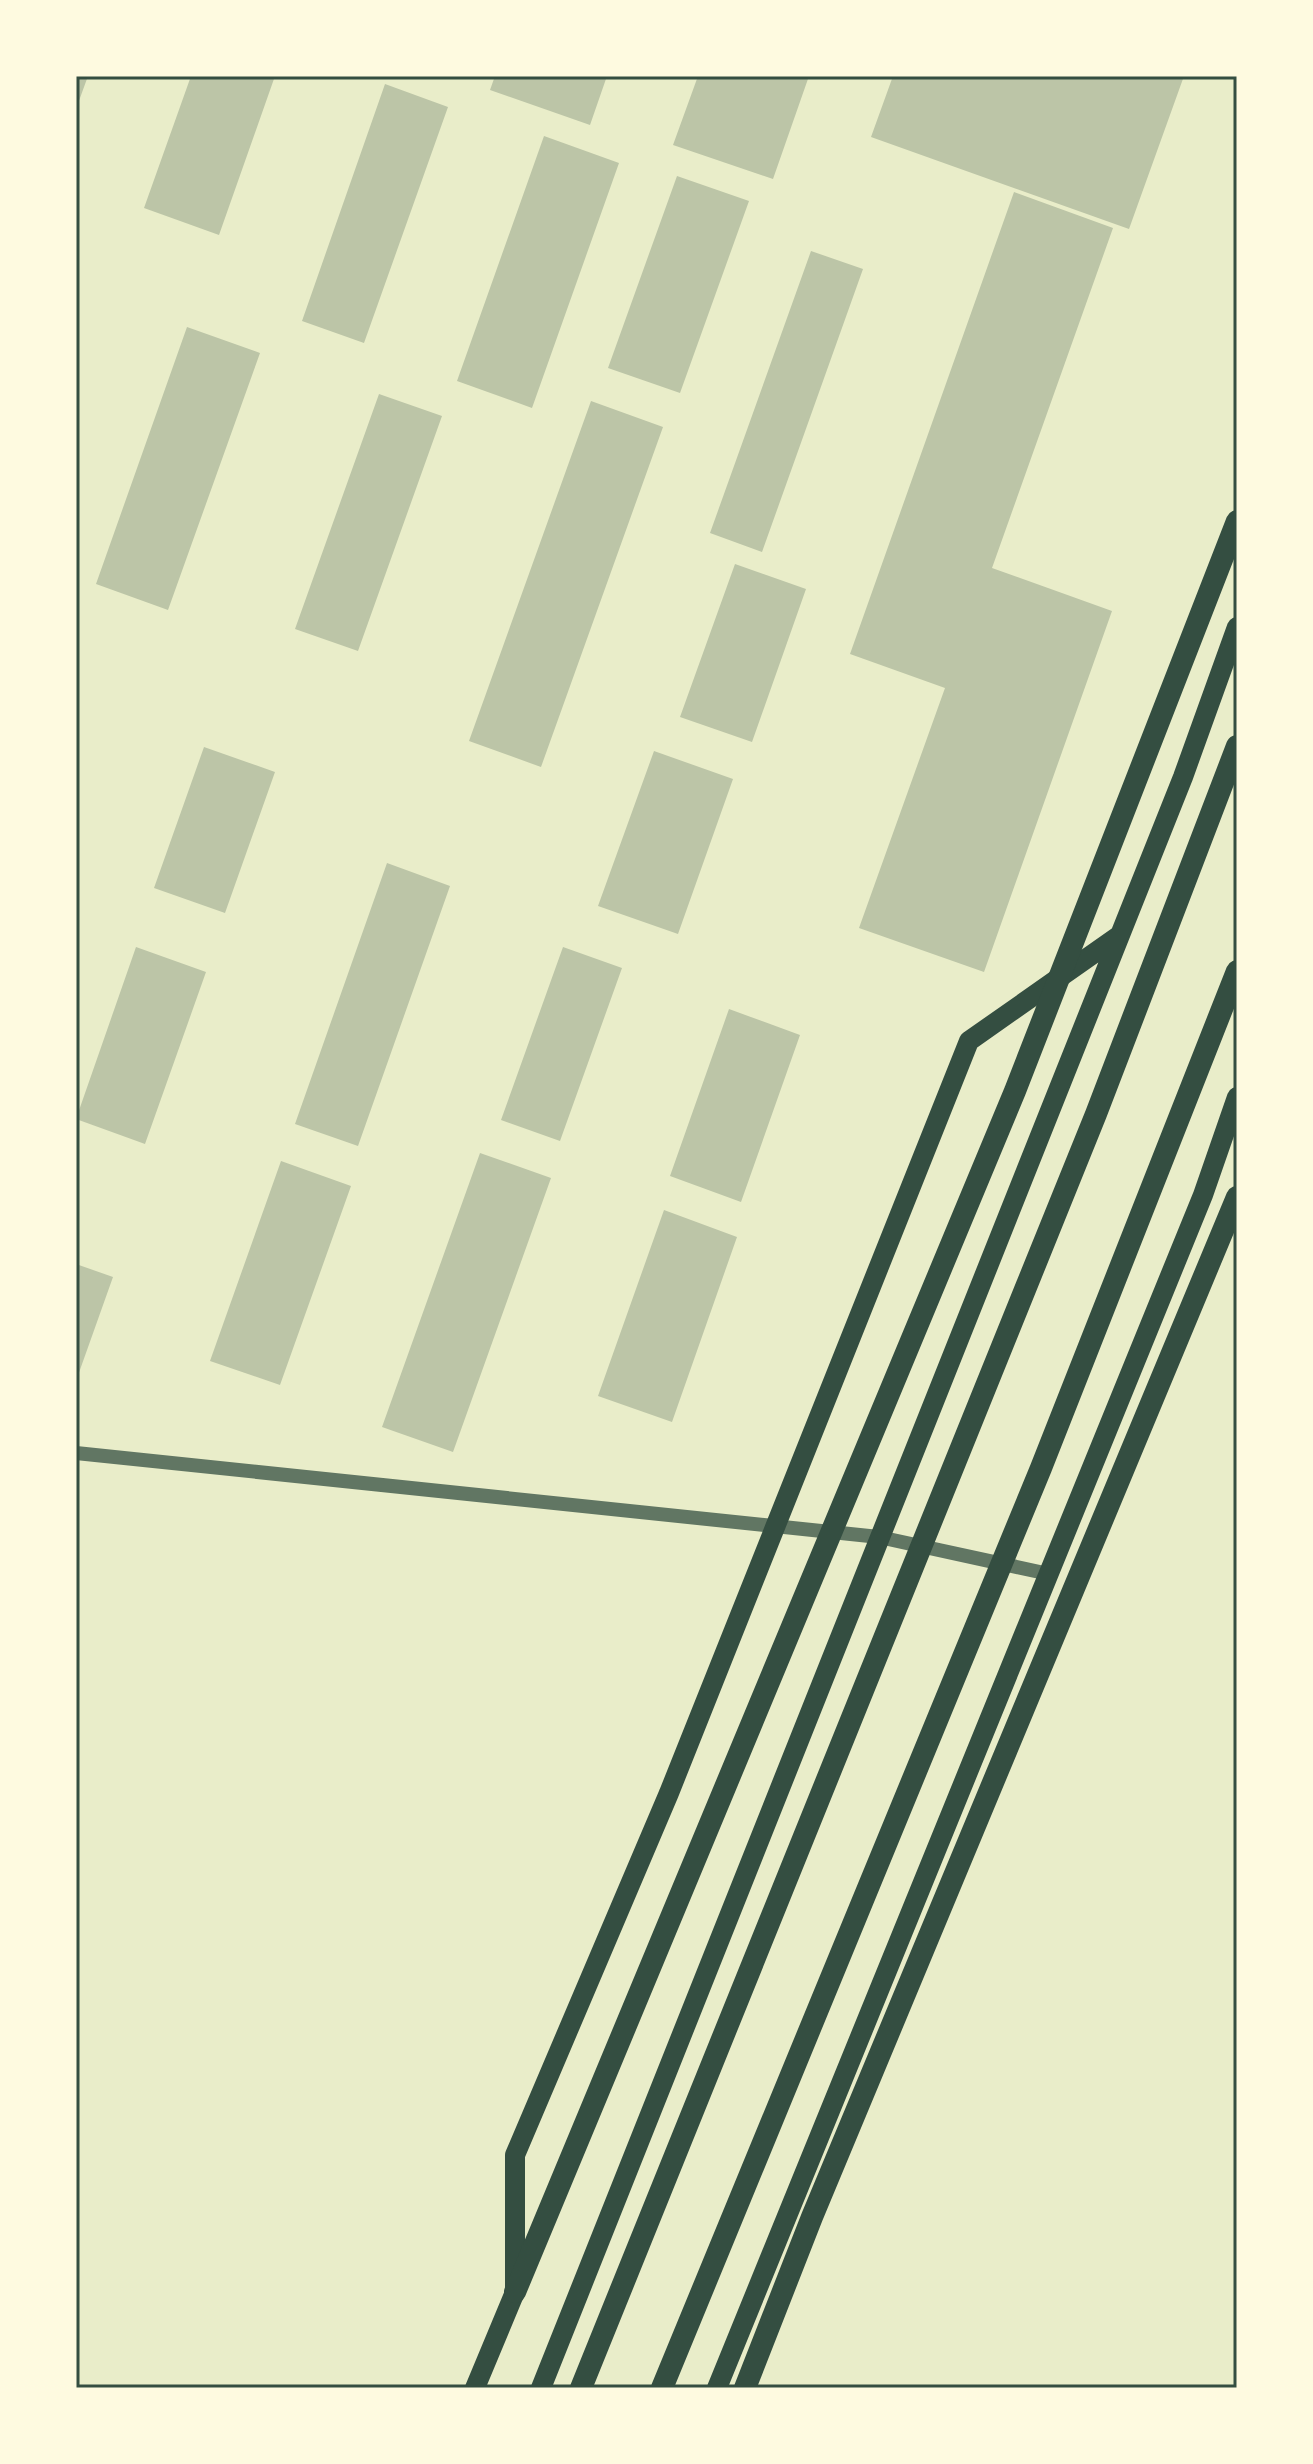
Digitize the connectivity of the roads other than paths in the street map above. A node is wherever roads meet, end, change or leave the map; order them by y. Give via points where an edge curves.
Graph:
1 (1237, 521) edge
2 (1237, 627) edge
3 (1237, 746) edge
4 (1120, 935) junction
5 (1237, 971) edge
6 (1237, 1097) edge
7 (1237, 1197) edge
8 (76, 1453) edge
9 (775, 1527) junction
10 (879, 1537) junction
11 (1049, 1574) junction
12 (515, 2292) junction
13 (475, 2388) edge
14 (541, 2388) edge
15 (581, 2388) edge
16 (662, 2388) edge
17 (717, 2388) edge
18 (745, 2388) edge

1 - 12 highway via 1015,1091
2 - 4 main road
3 - 15 highway via 1085,1143
4 - 9 main road via 969,1041
4 - 10 main road
5 - 16 highway via 1041,1468
6 - 11 main road via 1203,1195
7 - 18 highway
8 - 9 street
9 - 10 street
9 - 12 main road via 515,2155
10 - 11 street
10 - 14 main road
11 - 17 main road
12 - 13 main road

